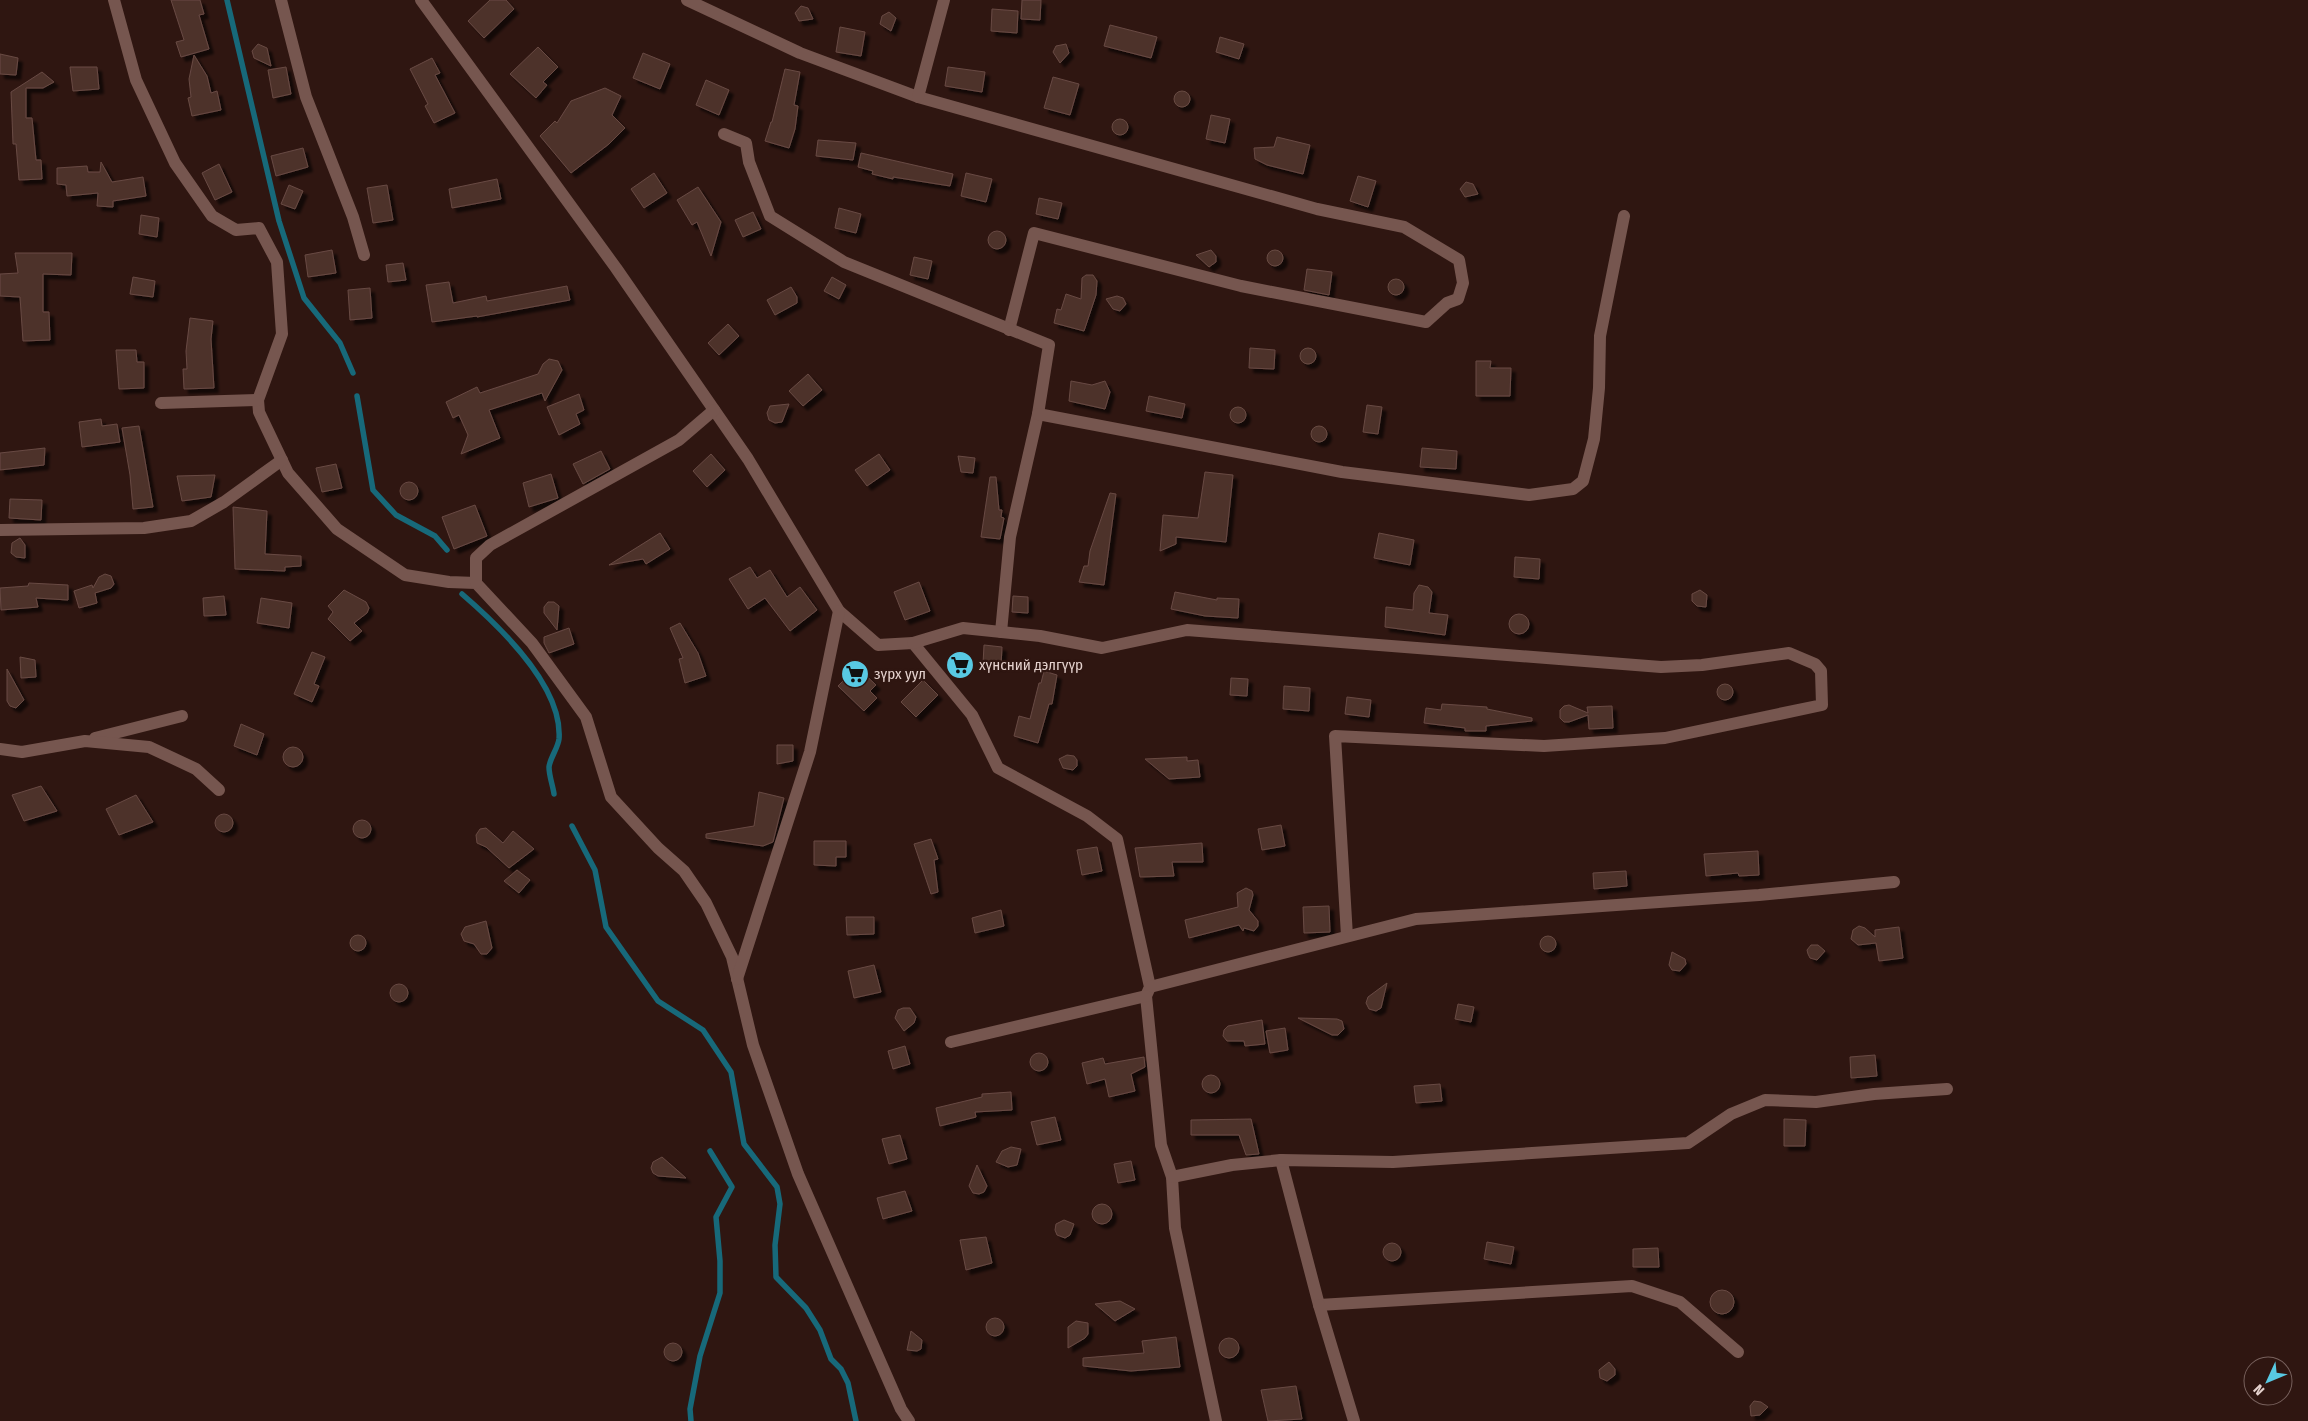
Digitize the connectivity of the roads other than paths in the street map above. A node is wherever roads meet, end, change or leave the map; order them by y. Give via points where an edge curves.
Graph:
1 (114, 0) edge
2 (281, 0) edge
3 (421, 0) edge
4 (687, 0) edge
5 (944, 0) edge
6 (918, 96) junction
7 (724, 134) dead end
8 (1624, 216) dead end
9 (364, 255) dead end
10 (1009, 330) junction
11 (258, 400) junction
12 (162, 403) dead end
13 (714, 410) junction
14 (1038, 414) junction
15 (282, 460) junction
16 (0, 530) edge
17 (476, 583) junction
18 (839, 611) junction
19 (1001, 632) junction
20 (913, 643) junction
21 (182, 716) dead end
22 (86, 741) junction
23 (0, 749) edge
24 (219, 790) dead end
25 (1894, 882) dead end
26 (1347, 936) junction
27 (737, 979) junction
28 (1148, 991) junction
29 (951, 1042) dead end
30 (1947, 1089) dead end
31 (1281, 1160) junction
32 (1172, 1177) junction
33 (1319, 1305) junction
34 (1738, 1352) dead end
35 (909, 1421) edge
36 (1216, 1421) edge
37 (1354, 1421) edge

1 - 11 street via 136,80 175,163 212,216 236,230 259,228 277,262 282,334
2 - 9 street via 306,97
3 - 13 street via 616,268
4 - 6 street via 800,53
5 - 6 street
6 - 10 street via 1317,209 1404,227 1459,260 1463,283 1458,299 1447,303 1426,322 1241,286 1034,233
7 - 10 street via 746,143 749,162 770,216 844,262
8 - 14 street via 1600,336 1594,438 1584,481 1573,489 1529,495 1342,472
10 - 14 street via 1049,345
11 - 12 street
11 - 15 street via 259,412
13 - 17 street via 679,440 490,545 476,558
13 - 18 street via 748,459
14 - 19 street via 1010,537
15 - 16 street via 224,502 191,521 144,528
15 - 17 street via 288,473 337,528 405,575
17 - 27 street via 532,643 586,717 611,797 684,871 706,903 732,957
18 - 20 street via 878,645
18 - 27 street via 810,752
19 - 20 street via 963,628
19 - 26 street via 1102,648 1187,630 1660,667 1702,665 1789,653 1815,664 1821,672 1822,705 1665,738 1544,746 1335,736
20 - 28 street via 972,715 998,768 1088,816 1118,839
21 - 22 street
22 - 23 street via 22,752
22 - 24 street via 149,747 196,770
25 - 26 street via 1759,895 1416,919
26 - 28 street
27 - 35 street via 753,1045 798,1174
28 - 29 street
28 - 32 street via 1161,1146
30 - 31 street via 1816,1102 1765,1100 1731,1114 1688,1143 1393,1162
31 - 32 street via 1232,1165
31 - 33 street
32 - 36 street via 1175,1228
33 - 34 street via 1632,1286 1680,1302
33 - 37 street

